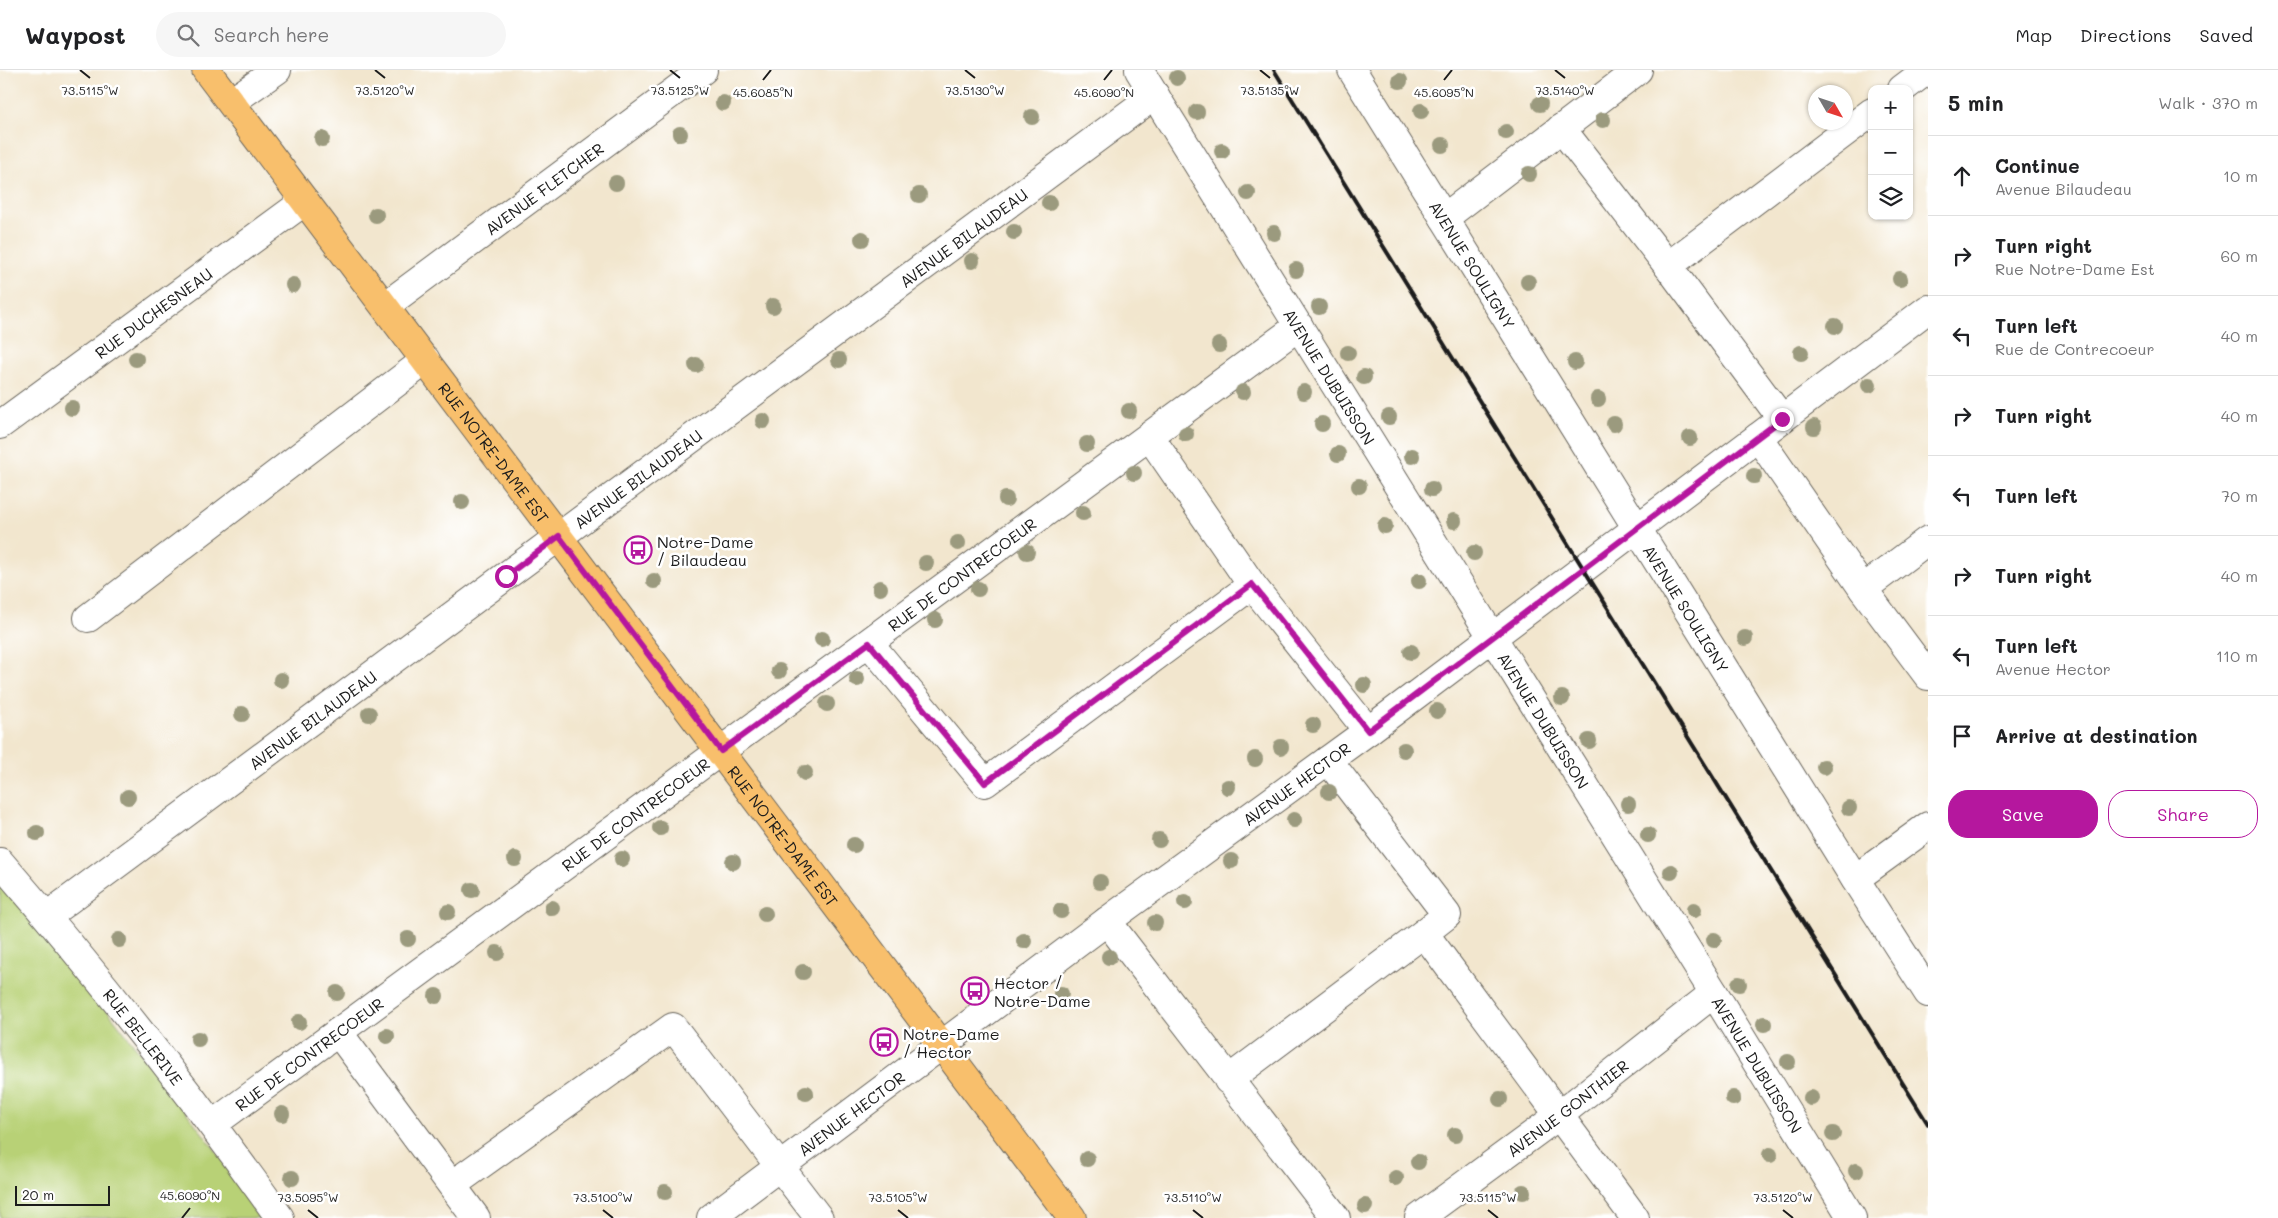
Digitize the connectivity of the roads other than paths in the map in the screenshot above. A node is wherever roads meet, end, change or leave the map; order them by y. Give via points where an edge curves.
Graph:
1 (206, 70) edge
2 (277, 70) edge
3 (703, 70) edge
4 (1139, 70) edge
5 (1352, 70) edge
6 (1638, 70) edge
7 (1927, 70) edge
8 (1907, 85) edge
9 (1155, 95) junction
10 (231, 102) junction
11 (1868, 115) edge
12 (1561, 128) junction
13 (305, 201) junction
14 (1444, 218) junction
15 (1668, 266) junction
16 (385, 306) junction
17 (1928, 309) edge
18 (1300, 326) junction
19 (426, 360) junction
20 (1782, 419) junction
21 (0, 425) edge
22 (1150, 437) junction
23 (1758, 437) junction
24 (1636, 528) junction
25 (559, 536) junction
26 (1928, 540) edge
27 (1252, 584) junction
28 (1863, 589) junction
29 (88, 618) dead end
30 (1492, 637) junction
31 (869, 643) junction
32 (1928, 676) edge
33 (1368, 731) junction
34 (721, 751) junction
35 (1328, 760) junction
36 (1928, 826) edge
37 (0, 862) edge
38 (1855, 879) junction
39 (47, 916) junction
40 (1107, 921) junction
41 (1424, 933) junction
42 (1928, 992) edge
43 (1714, 994) junction
44 (338, 1032) junction
45 (942, 1045) junction
46 (1228, 1080) junction
47 (1558, 1116) junction
48 (213, 1124) junction
49 (779, 1167) junction
50 (452, 1185) junction
51 (280, 1218) edge
52 (476, 1218) edge
53 (711, 1218) edge
54 (819, 1218) edge
55 (1072, 1218) edge
56 (1336, 1218) edge
57 (1419, 1218) edge
58 (1635, 1218) edge
59 (1852, 1218) edge

1 - 10 main road, RUE NOTRE-DAME EST
2 - 10 street
3 - 16 street, AVENUE FLETCHER
4 - 9 street, AVENUE DUBUISSON
5 - 14 street, AVENUE SOULIGNY
6 - 12 street
7 - 8 street
9 - 18 street, AVENUE DUBUISSON
9 - 25 street, AVENUE BILAUDEAU
10 - 13 main road, RUE NOTRE-DAME EST
11 - 15 street
12 - 14 street
12 - 15 street
13 - 16 main road, RUE NOTRE-DAME EST
13 - 21 street, RUE DUCHESNEAU
14 - 24 street, AVENUE SOULIGNY
15 - 20 street
16 - 19 main road, RUE NOTRE-DAME EST
17 - 20 street, AVENUE HECTOR
18 - 22 street, RUE DE CONTRECOEUR
18 - 30 street, AVENUE DUBUISSON
19 - 25 main road, RUE NOTRE-DAME EST
19 - 29 street
20 - 23 street, AVENUE HECTOR
22 - 27 street
22 - 31 street, RUE DE CONTRECOEUR
23 - 24 street, AVENUE HECTOR
23 - 28 street
24 - 30 street, AVENUE HECTOR
24 - 38 street, AVENUE SOULIGNY
25 - 34 main road, RUE NOTRE-DAME EST
25 - 39 street, AVENUE BILAUDEAU
26 - 28 street
27 - 31 street via 985,783
27 - 33 street
28 - 32 street
30 - 33 street, AVENUE HECTOR
30 - 43 street, AVENUE DUBUISSON
31 - 34 street, RUE DE CONTRECOEUR
33 - 35 street, AVENUE HECTOR
34 - 44 street, RUE DE CONTRECOEUR
34 - 45 main road, RUE NOTRE-DAME EST
35 - 40 street, AVENUE HECTOR
35 - 41 street via 1447,915
36 - 38 street
37 - 39 street, RUE BELLERIVE
38 - 42 street, AVENUE SOULIGNY
39 - 48 street, RUE BELLERIVE
40 - 45 street, AVENUE HECTOR
40 - 46 street
41 - 46 street
41 - 47 street
43 - 47 street, AVENUE GONTHIER
43 - 59 street, AVENUE DUBUISSON
44 - 48 street, RUE DE CONTRECOEUR
44 - 50 street
45 - 49 street, AVENUE HECTOR
45 - 55 main road, RUE NOTRE-DAME EST
46 - 56 street
47 - 57 street, AVENUE GONTHIER
47 - 58 street
48 - 51 street, RUE BELLERIVE
49 - 50 street via 673,1027
49 - 53 street, AVENUE HECTOR
49 - 54 street
50 - 52 street

